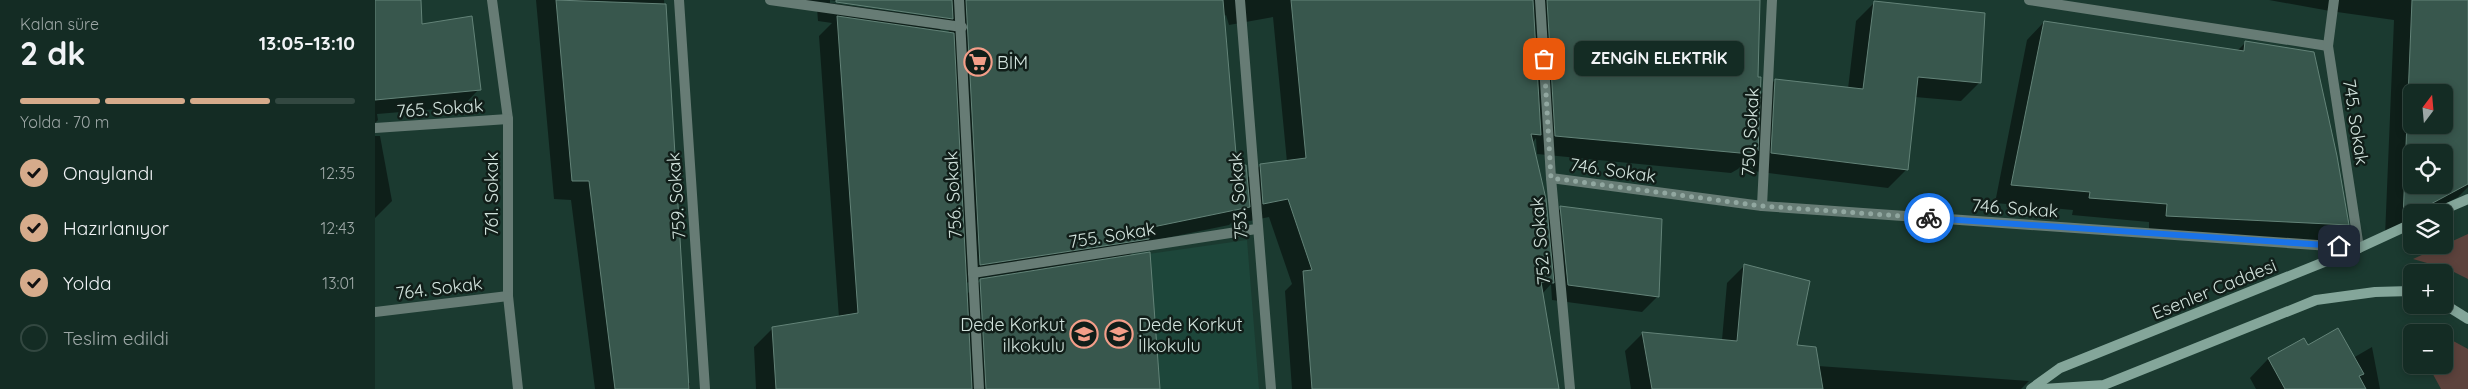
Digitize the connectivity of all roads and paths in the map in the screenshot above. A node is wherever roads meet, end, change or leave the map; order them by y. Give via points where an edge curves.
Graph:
1 (492, 0) edge
2 (679, 0) edge
3 (769, 0) edge
4 (959, 0) edge
5 (1239, 0) edge
6 (1540, 0) edge
7 (1772, 0) edge
8 (2029, 0) edge
9 (2334, 0) edge
10 (962, 27) junction
11 (2328, 46) junction
12 (508, 119) junction
13 (375, 128) edge
14 (1551, 178) junction
15 (2468, 199) edge
16 (1762, 206) junction
17 (2453, 206) edge
18 (2403, 228) edge
19 (1256, 229) junction
20 (2359, 248) junction
21 (973, 272) junction
22 (2403, 292) edge
23 (507, 296) junction
24 (2453, 310) edge
25 (375, 312) edge
26 (2468, 319) edge
27 (518, 389) edge
28 (705, 389) edge
29 (979, 389) edge
30 (1271, 389) edge
31 (1570, 389) edge
32 (2031, 389) edge
33 (2043, 389) edge

1 - 12 street, 761. Sokak
2 - 28 street, 759. Sokak
3 - 10 street
4 - 10 street, 756. Sokak
5 - 19 street, 753. Sokak
6 - 14 street, 752. Sokak
7 - 16 street, 750. Sokak
8 - 11 street
9 - 11 street, 745. Sokak
10 - 21 street, 756. Sokak
11 - 20 street, 745. Sokak
12 - 13 street, 765. Sokak
12 - 23 street, 761. Sokak
14 - 16 street, 746. Sokak
14 - 31 street, 752. Sokak
15 - 17 street
16 - 20 street, 746. Sokak
18 - 20 street, Esenler Caddesi
19 - 21 street, 755. Sokak
19 - 30 street, 753. Sokak
20 - 32 street, Esenler Caddesi via 2060,368
21 - 29 street, 756. Sokak
22 - 33 street via 2375,292 2316,300 2104,385
23 - 25 street, 764. Sokak
23 - 27 street, 761. Sokak
24 - 26 street

